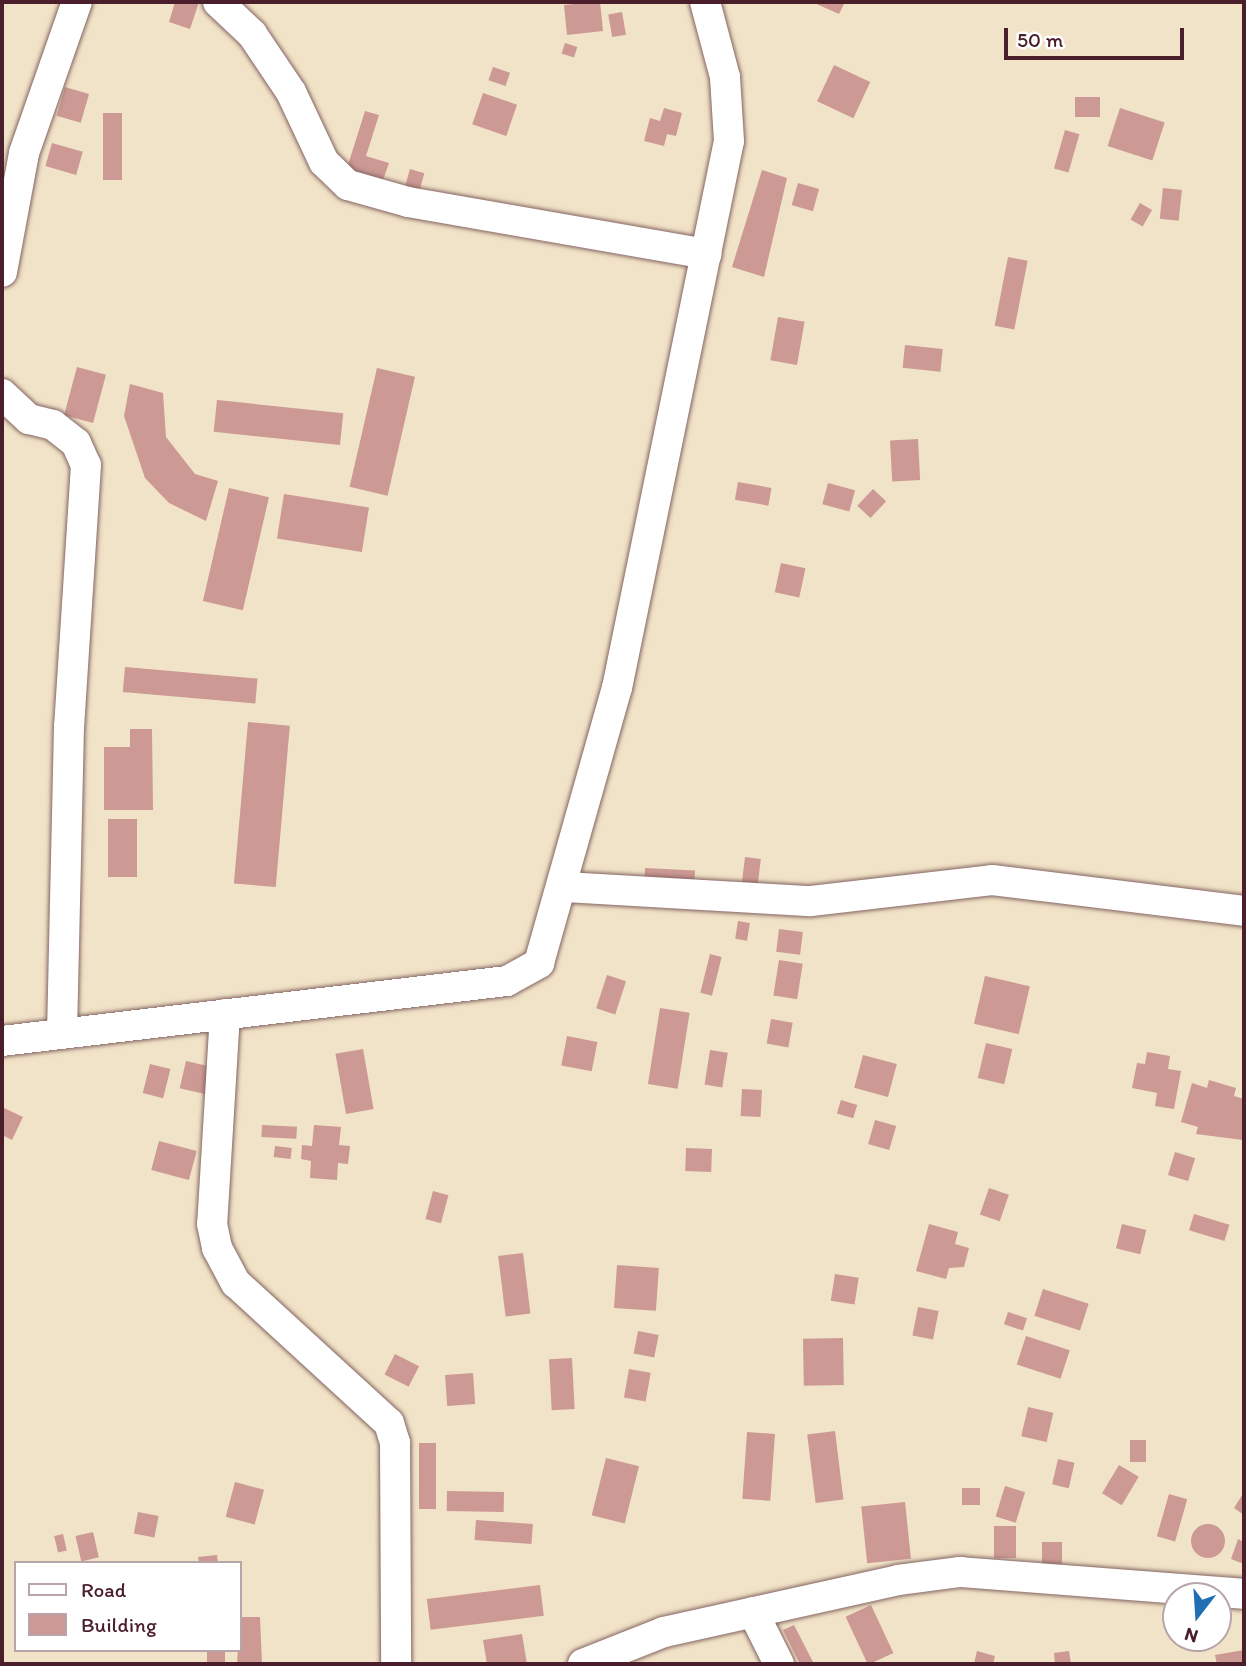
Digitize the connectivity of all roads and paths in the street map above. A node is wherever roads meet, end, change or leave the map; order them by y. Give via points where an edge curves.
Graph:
1 (77, 2) edge
2 (218, 2) edge
3 (705, 2) edge
4 (707, 254) junction
5 (2, 272) edge
6 (2, 394) edge
7 (565, 887) junction
8 (1244, 911) edge
9 (225, 1014) junction
10 (62, 1034) junction
11 (2, 1041) edge
12 (1244, 1594) edge
13 (753, 1612) junction
14 (396, 1664) edge
15 (583, 1664) edge
16 (779, 1664) edge

1 - 5 street via 24,153
2 - 4 street via 252,34 292,92 324,162 348,185 408,202
3 - 4 street via 725,77 729,141
4 - 7 street via 617,688
6 - 10 street via 29,419 53,425 76,443 86,465 69,726
7 - 8 street via 811,901 992,880
7 - 9 street via 539,963 528,974
9 - 10 street
9 - 14 street via 212,1224 217,1248 236,1283 389,1423 395,1443
10 - 11 street
12 - 13 street via 960,1572
13 - 15 street via 664,1632
13 - 16 street

